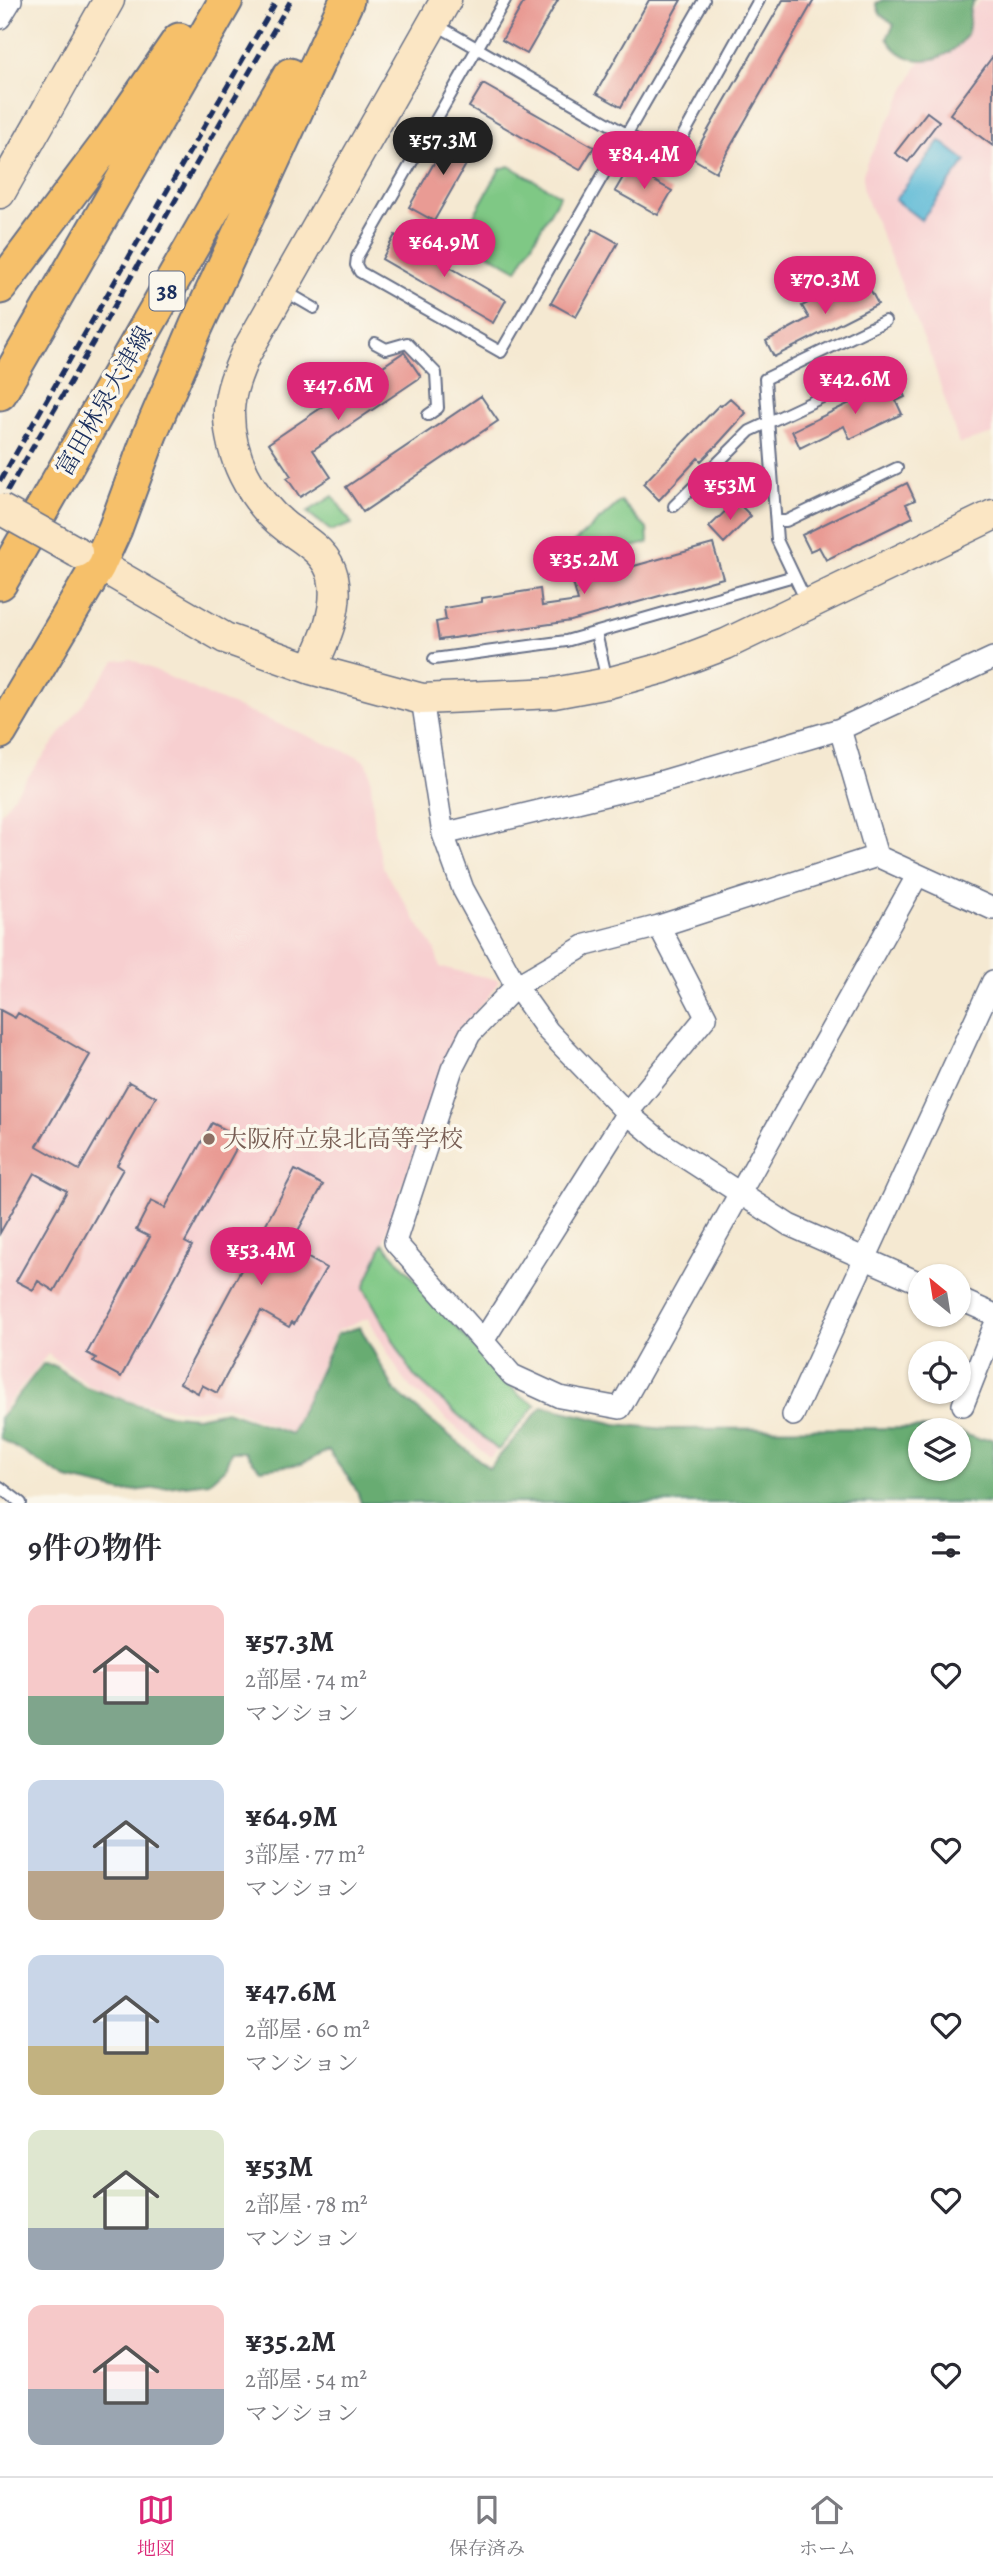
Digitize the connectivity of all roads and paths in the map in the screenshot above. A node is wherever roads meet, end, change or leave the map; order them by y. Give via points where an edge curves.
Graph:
1 (10, 0) edge
2 (109, 0) edge
3 (202, 0) edge
4 (226, 0) edge
5 (333, 0) edge
6 (347, 0) edge
7 (505, 0) edge
8 (704, 0) edge
9 (759, 0) edge
10 (439, 11) edge
11 (0, 18) edge
12 (478, 48) junction
13 (626, 134) junction
14 (0, 193) edge
15 (66, 277) junction
16 (0, 287) edge
17 (283, 290) junction
18 (314, 308) dead end
19 (885, 321) dead end
20 (375, 343) dead end
21 (880, 370) dead end
22 (0, 379) edge
23 (0, 393) edge
24 (428, 415) dead end
25 (768, 421) junction
26 (897, 468) dead end
27 (674, 506) dead end
28 (0, 509) edge
29 (993, 515) edge
30 (776, 521) junction
31 (87, 559) junction
32 (794, 576) junction
33 (0, 583) edge
34 (808, 605) junction
35 (596, 633) junction
36 (434, 659) dead end
37 (992, 662) edge
38 (311, 669) junction
39 (608, 683) junction
40 (422, 699) junction
41 (840, 729) junction
42 (0, 732) edge
43 (443, 834) junction
44 (877, 856) junction
45 (917, 876) junction
46 (993, 909) edge
47 (659, 926) junction
48 (993, 981) edge
49 (516, 986) junction
50 (627, 1113) junction
51 (739, 1193) junction
52 (864, 1259) junction
53 (908, 1278) edge
54 (971, 1305) edge
55 (993, 1314) edge
56 (993, 1329) edge
57 (483, 1341) junction
58 (963, 1405) dead end
59 (793, 1415) dead end
60 (0, 1487) edge
61 (20, 1503) edge

1 - 11 street
2 - 14 street
3 - 16 main road via 170,55
4 - 15 main road
5 - 33 main road, 富田林泉大津線 / 38
6 - 31 main road
7 - 12 lane
8 - 13 lane
9 - 13 lane via 670,159
10 - 12 lane
10 - 17 street
12 - 13 lane
12 - 13 lane via 357,257 360,272 501,352
15 - 22 main road
15 - 23 main road
17 - 18 lane
17 - 38 street via 246,353 234,380 229,410 236,456 248,483 266,509 326,559 333,577 334,601
19 - 25 lane via 765,379
20 - 24 lane via 386,349 407,343 436,373 438,408
21 - 25 lane
25 - 27 lane via 750,431
25 - 30 lane
26 - 30 lane via 786,521
28 - 31 street, bridge
29 - 34 street
30 - 32 lane via 777,540
31 - 38 street via 225,638
31 - 42 main road
32 - 34 lane
32 - 35 lane
34 - 39 street via 726,644
35 - 36 lane
35 - 39 lane
37 - 41 street
38 - 40 street
39 - 40 street via 554,693
40 - 43 street
41 - 43 street via 660,782
41 - 44 street
43 - 49 street via 467,899
44 - 45 street
44 - 47 street
45 - 46 street
45 - 51 street
47 - 49 street via 586,945
47 - 50 street via 706,1017
48 - 52 street
49 - 50 street via 548,1031
49 - 57 street via 470,1034 453,1069 395,1242
50 - 51 street via 664,1144
50 - 57 street
51 - 52 street via 789,1225
51 - 57 street via 620,1408 560,1396 512,1376
52 - 53 street
52 - 59 street
54 - 55 street
56 - 58 street
60 - 61 lane

